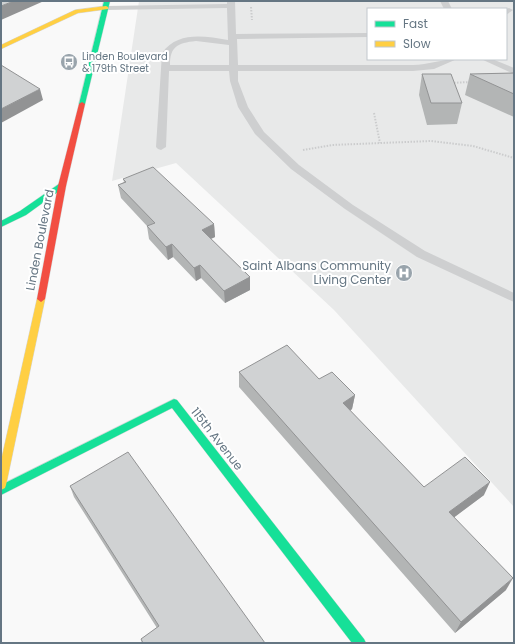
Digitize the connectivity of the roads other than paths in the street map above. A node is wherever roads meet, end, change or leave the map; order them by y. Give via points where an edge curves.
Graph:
1 (231, 3) edge
2 (106, 4) edge
3 (367, 36) edge
4 (232, 40) junction
5 (1, 47) edge
6 (449, 60) edge
7 (489, 60) edge
8 (514, 61) edge
9 (233, 67) junction
10 (165, 68) junction
11 (514, 71) edge
12 (161, 147) dead end
13 (62, 186) junction
14 (1, 224) edge
15 (514, 298) edge
16 (1, 485) edge
17 (1, 490) edge
18 (360, 643) edge

1 - 2 lane
1 - 4 lane
2 - 5 main road via 77,11
2 - 13 main road, Linden Boulevard
3 - 4 lane via 253,37
4 - 9 lane
4 - 10 lane via 203,39 177,42 170,46 166,53
6 - 9 lane via 431,67 413,68
7 - 8 lane
7 - 11 lane
9 - 10 lane
9 - 15 lane via 234,81 243,107 260,134 295,167 421,254
10 - 12 lane
13 - 14 main road
13 - 16 main road, Linden Boulevard via 48,265
17 - 18 main road, 115th Avenue via 174,403

